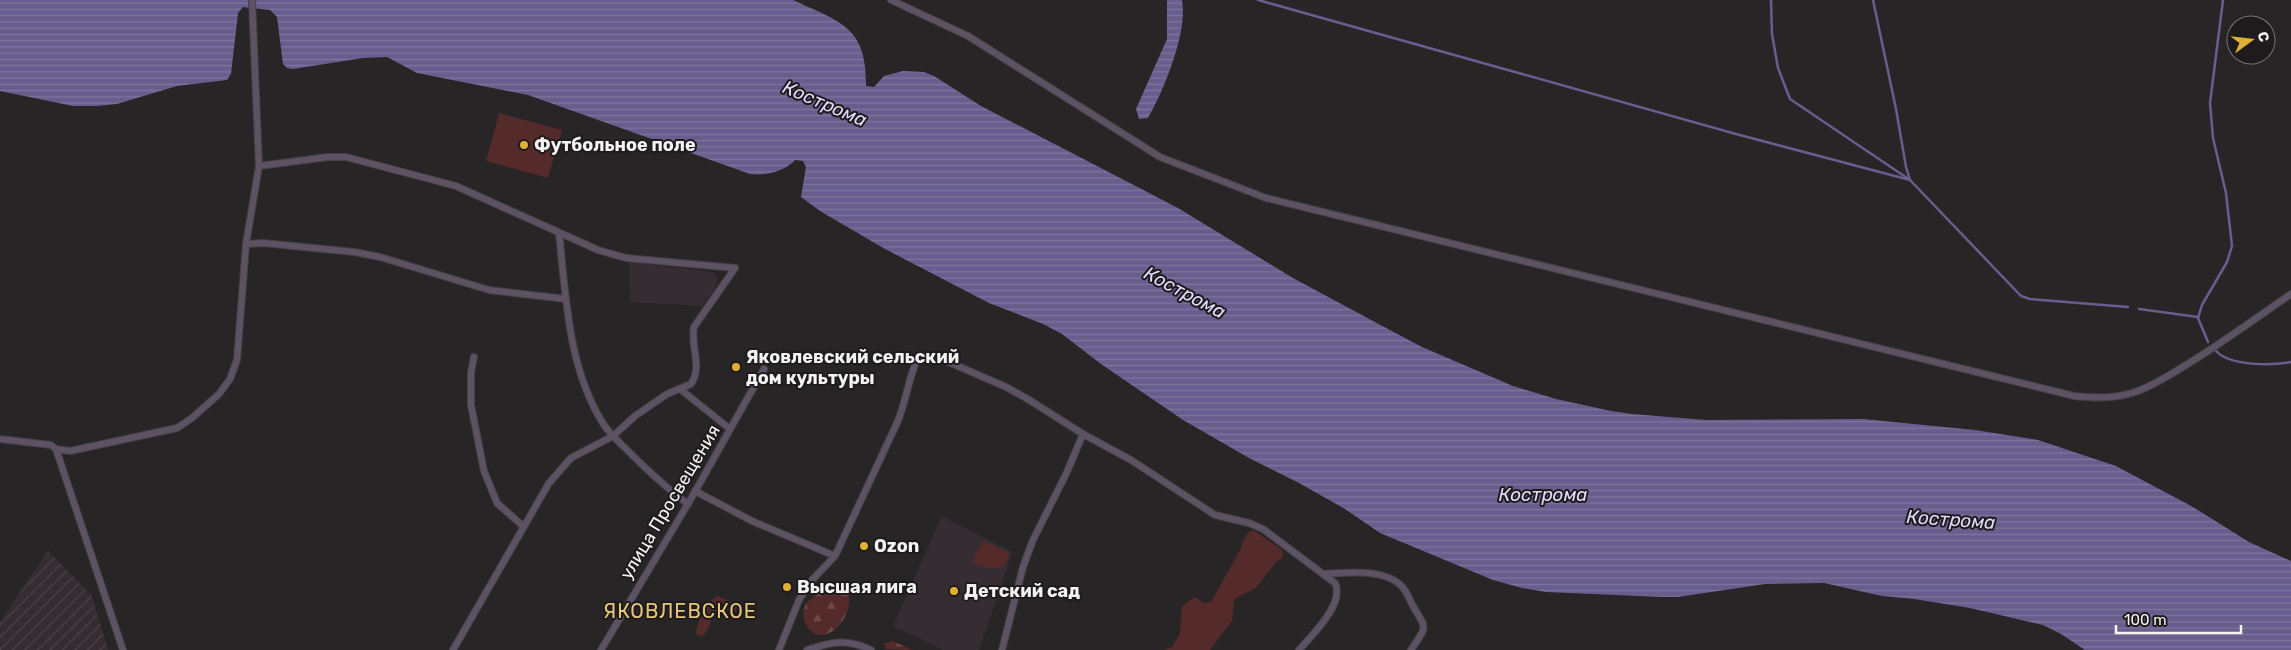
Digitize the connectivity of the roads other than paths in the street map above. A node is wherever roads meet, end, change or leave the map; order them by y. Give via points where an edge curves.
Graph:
1 (252, 0) edge
2 (891, 0) edge
3 (259, 166) junction
4 (559, 233) junction
5 (246, 244) junction
6 (2291, 294) edge
7 (566, 299) junction
8 (474, 357) dead end
9 (764, 369) dead end
10 (680, 389) junction
11 (730, 429) junction
12 (1082, 434) junction
13 (613, 436) junction
14 (0, 439) edge
15 (56, 449) junction
16 (695, 491) junction
17 (688, 504) junction
18 (524, 527) junction
19 (836, 556) junction
20 (1323, 574) junction
21 (123, 650) edge
22 (453, 650) edge
23 (601, 650) edge
24 (779, 650) edge
25 (807, 650) edge
26 (871, 650) edge
27 (1002, 650) edge
28 (1299, 650) edge
29 (1411, 650) edge

1 - 3 street
2 - 6 street via 968,36 1160,157 1266,198 2074,396 2114,396 2150,385 2205,353
3 - 4 street via 346,157 456,186
3 - 5 street
4 - 7 street
4 - 10 street via 626,258 735,268 694,327 696,372 691,384
5 - 7 street via 354,252 489,290
5 - 15 street via 237,360 230,379 219,394 176,428 70,451
7 - 13 street via 581,374 605,426
8 - 18 street via 471,405 484,471 497,503
9 - 11 street, улица Просвещения
10 - 11 street
10 - 13 street via 635,416
11 - 16 street, улица Просвещения
12 - 19 street via 1006,387 946,360 922,357 917,360 909,378 904,406
12 - 20 street via 1131,460 1215,515 1263,529
12 - 27 street via 1033,540
13 - 17 street via 644,468
13 - 18 street via 571,458 549,482
14 - 15 street via 51,445
15 - 21 street
16 - 17 street, улица Просвещения
16 - 19 street via 752,521
17 - 23 street, улица Просвещения
18 - 22 street
19 - 24 street via 803,594
20 - 28 street via 1335,583 1337,598 1327,617
20 - 29 street via 1357,571 1400,584 1424,621 1423,631
25 - 26 street via 835,642 856,642

